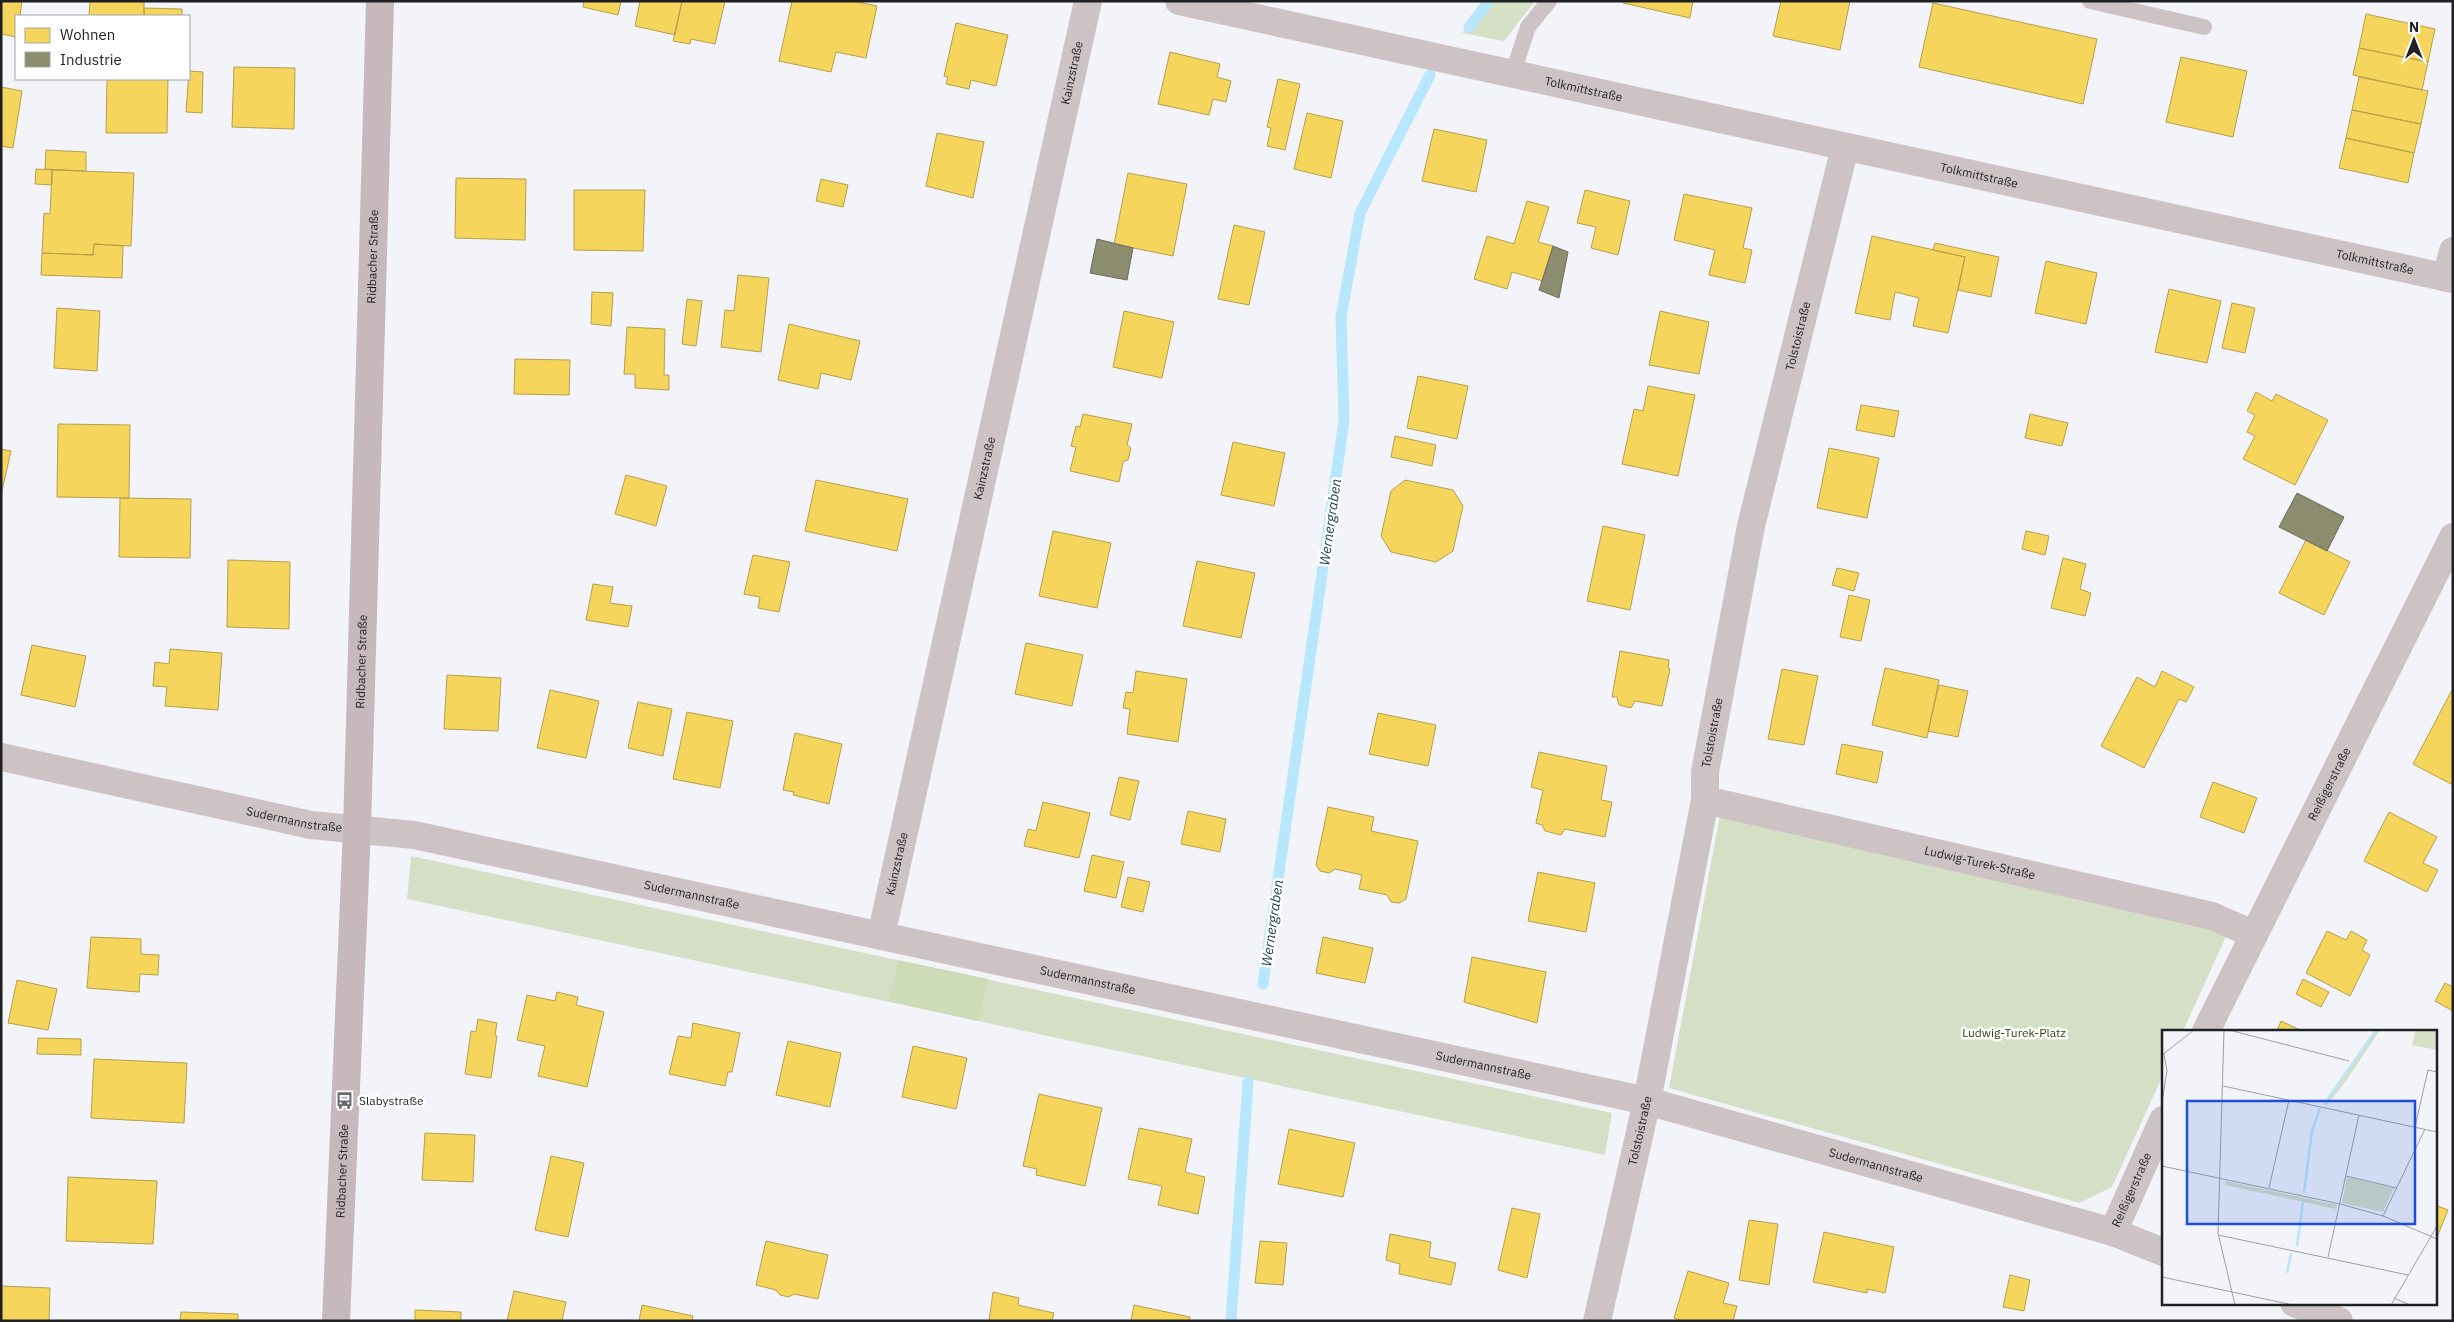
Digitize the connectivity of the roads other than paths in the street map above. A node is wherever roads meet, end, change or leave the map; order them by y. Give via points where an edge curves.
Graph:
1 (380, 1) edge
2 (1088, 1) edge
3 (1179, 1) edge
4 (1550, 1) edge
5 (2090, 1) edge
6 (2204, 27) dead end
7 (1512, 75) junction
8 (1845, 147) junction
9 (2453, 251) edge
10 (2450, 279) edge
11 (2453, 537) edge
12 (1, 757) edge
13 (1705, 800) junction
14 (358, 829) junction
15 (2253, 934) junction
16 (881, 936) junction
17 (2206, 1030) edge
18 (1647, 1101) junction
19 (2162, 1122) edge
20 (2113, 1232) junction
21 (2162, 1252) edge
22 (2296, 1304) edge
23 (336, 1321) edge
24 (1598, 1321) edge
25 (2339, 1321) edge

1 - 14 street, Ridbacher Straße
2 - 16 street, Kainzstraße
3 - 7 street, Tolkmittstraße
4 - 7 lane via 1528,27
5 - 6 lane
7 - 8 street, Tolkmittstraße
8 - 10 street, Tolkmittstraße
8 - 13 street, Tolstoistraße via 1751,526 1705,772
9 - 10 street, Tolkmittstraße
11 - 15 street, Reißigerstraße
12 - 14 street, Sudermannstraße via 311,825
13 - 15 street, Ludwig-Turek-Straße via 2212,916
13 - 18 street, Tolstoistraße
14 - 16 street, Sudermannstraße via 414,835
14 - 23 street, Ridbacher Straße
15 - 17 street, Reißigerstraße
16 - 18 street, Sudermannstraße
18 - 20 street, Sudermannstraße
18 - 24 street, Tolstoistraße
19 - 20 street, Reißigerstraße
20 - 21 street, Sudermannstraße
22 - 25 street

